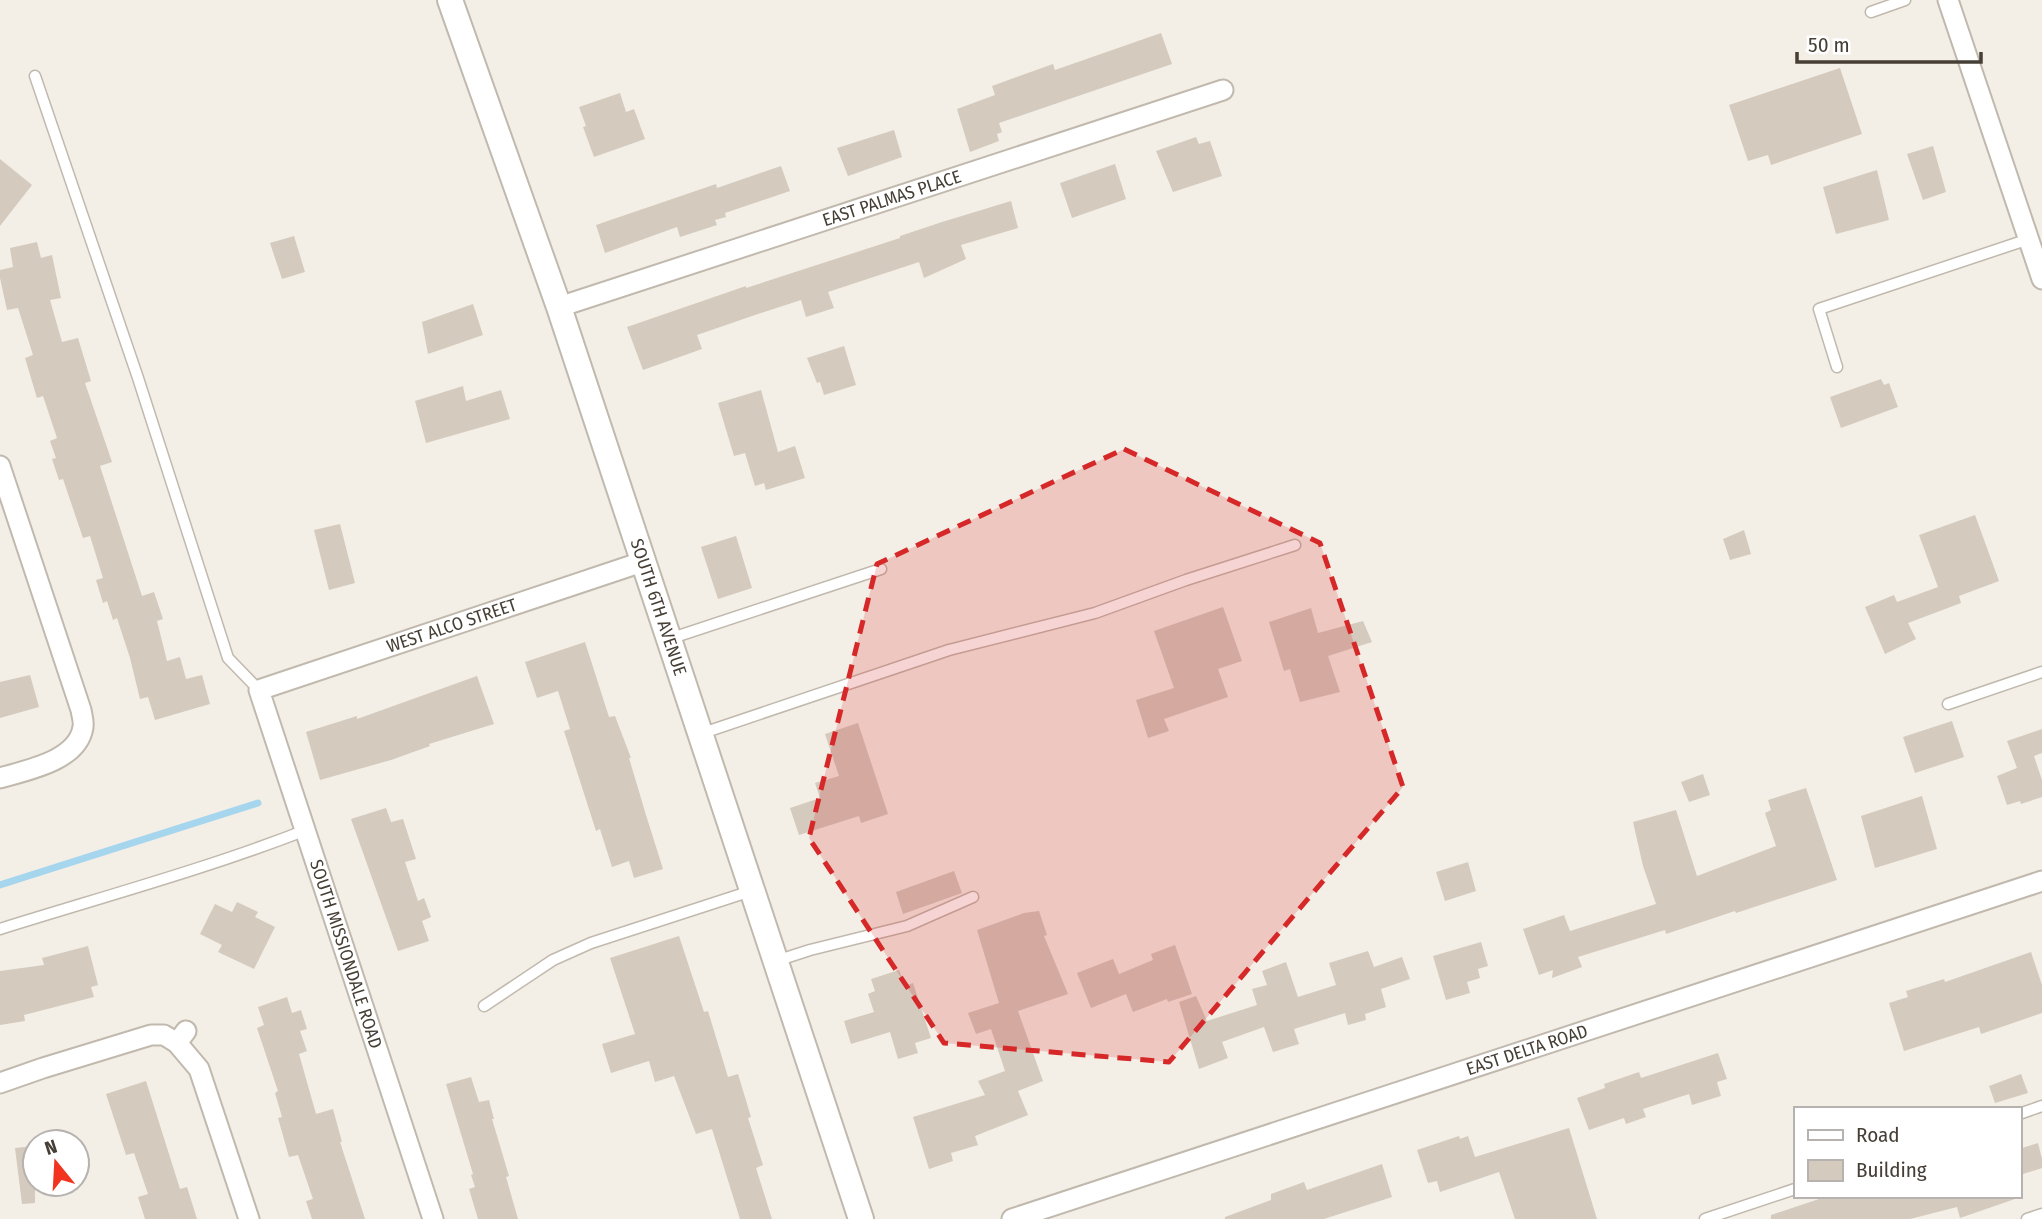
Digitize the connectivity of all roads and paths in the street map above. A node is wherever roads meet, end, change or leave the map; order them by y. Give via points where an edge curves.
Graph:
1 (450, 0) edge
2 (1905, 0) edge
3 (1948, 0) edge
4 (1871, 12) dead end
5 (35, 76) dead end
6 (1223, 90) dead end
7 (2029, 239) junction
8 (2042, 279) edge
9 (559, 307) junction
10 (1837, 367) dead end
11 (0, 466) edge
12 (5, 500) edge
13 (1295, 545) dead end
14 (642, 562) junction
15 (881, 569) dead end
16 (668, 639) junction
17 (2042, 673) edge
18 (259, 690) junction
19 (1948, 704) dead end
20 (700, 734) junction
21 (0, 778) edge
22 (306, 830) junction
23 (2042, 881) edge
24 (752, 890) junction
25 (973, 897) dead end
26 (0, 929) edge
27 (775, 962) junction
28 (484, 1006) dead end
29 (0, 1083) edge
30 (2042, 1106) edge
31 (2021, 1113) edge
32 (1794, 1189) edge
33 (2042, 1214) edge
34 (249, 1219) edge
35 (433, 1219) edge
36 (861, 1219) edge
37 (1012, 1219) edge
38 (1705, 1219) edge
39 (2027, 1219) edge

1 - 9 street, SOUTH 6TH AVENUE
2 - 4 lane
3 - 7 street
5 - 18 lane via 228,658
6 - 9 street, EAST PALMAS PLACE
7 - 8 street
7 - 10 lane via 1819,309
9 - 14 street, SOUTH 6TH AVENUE
11 - 12 street
12 - 21 street via 83,725 75,744 58,759
13 - 20 lane via 1095,613 949,650
14 - 16 street, SOUTH 6TH AVENUE
14 - 18 street, WEST ALCO STREET
15 - 16 lane
16 - 20 street, SOUTH 6TH AVENUE
17 - 19 lane
18 - 22 street, SOUTH MISSIONDALE ROAD
20 - 24 street, SOUTH 6TH AVENUE
22 - 26 lane
22 - 35 street, SOUTH MISSIONDALE ROAD
23 - 37 street, EAST DELTA ROAD
24 - 27 street, SOUTH 6TH AVENUE
24 - 28 lane via 566,954
25 - 27 lane via 907,926
27 - 36 street, SOUTH 6TH AVENUE
29 - 34 street via 151,1035 181,1037 199,1069
30 - 31 lane
32 - 38 lane
33 - 39 lane

